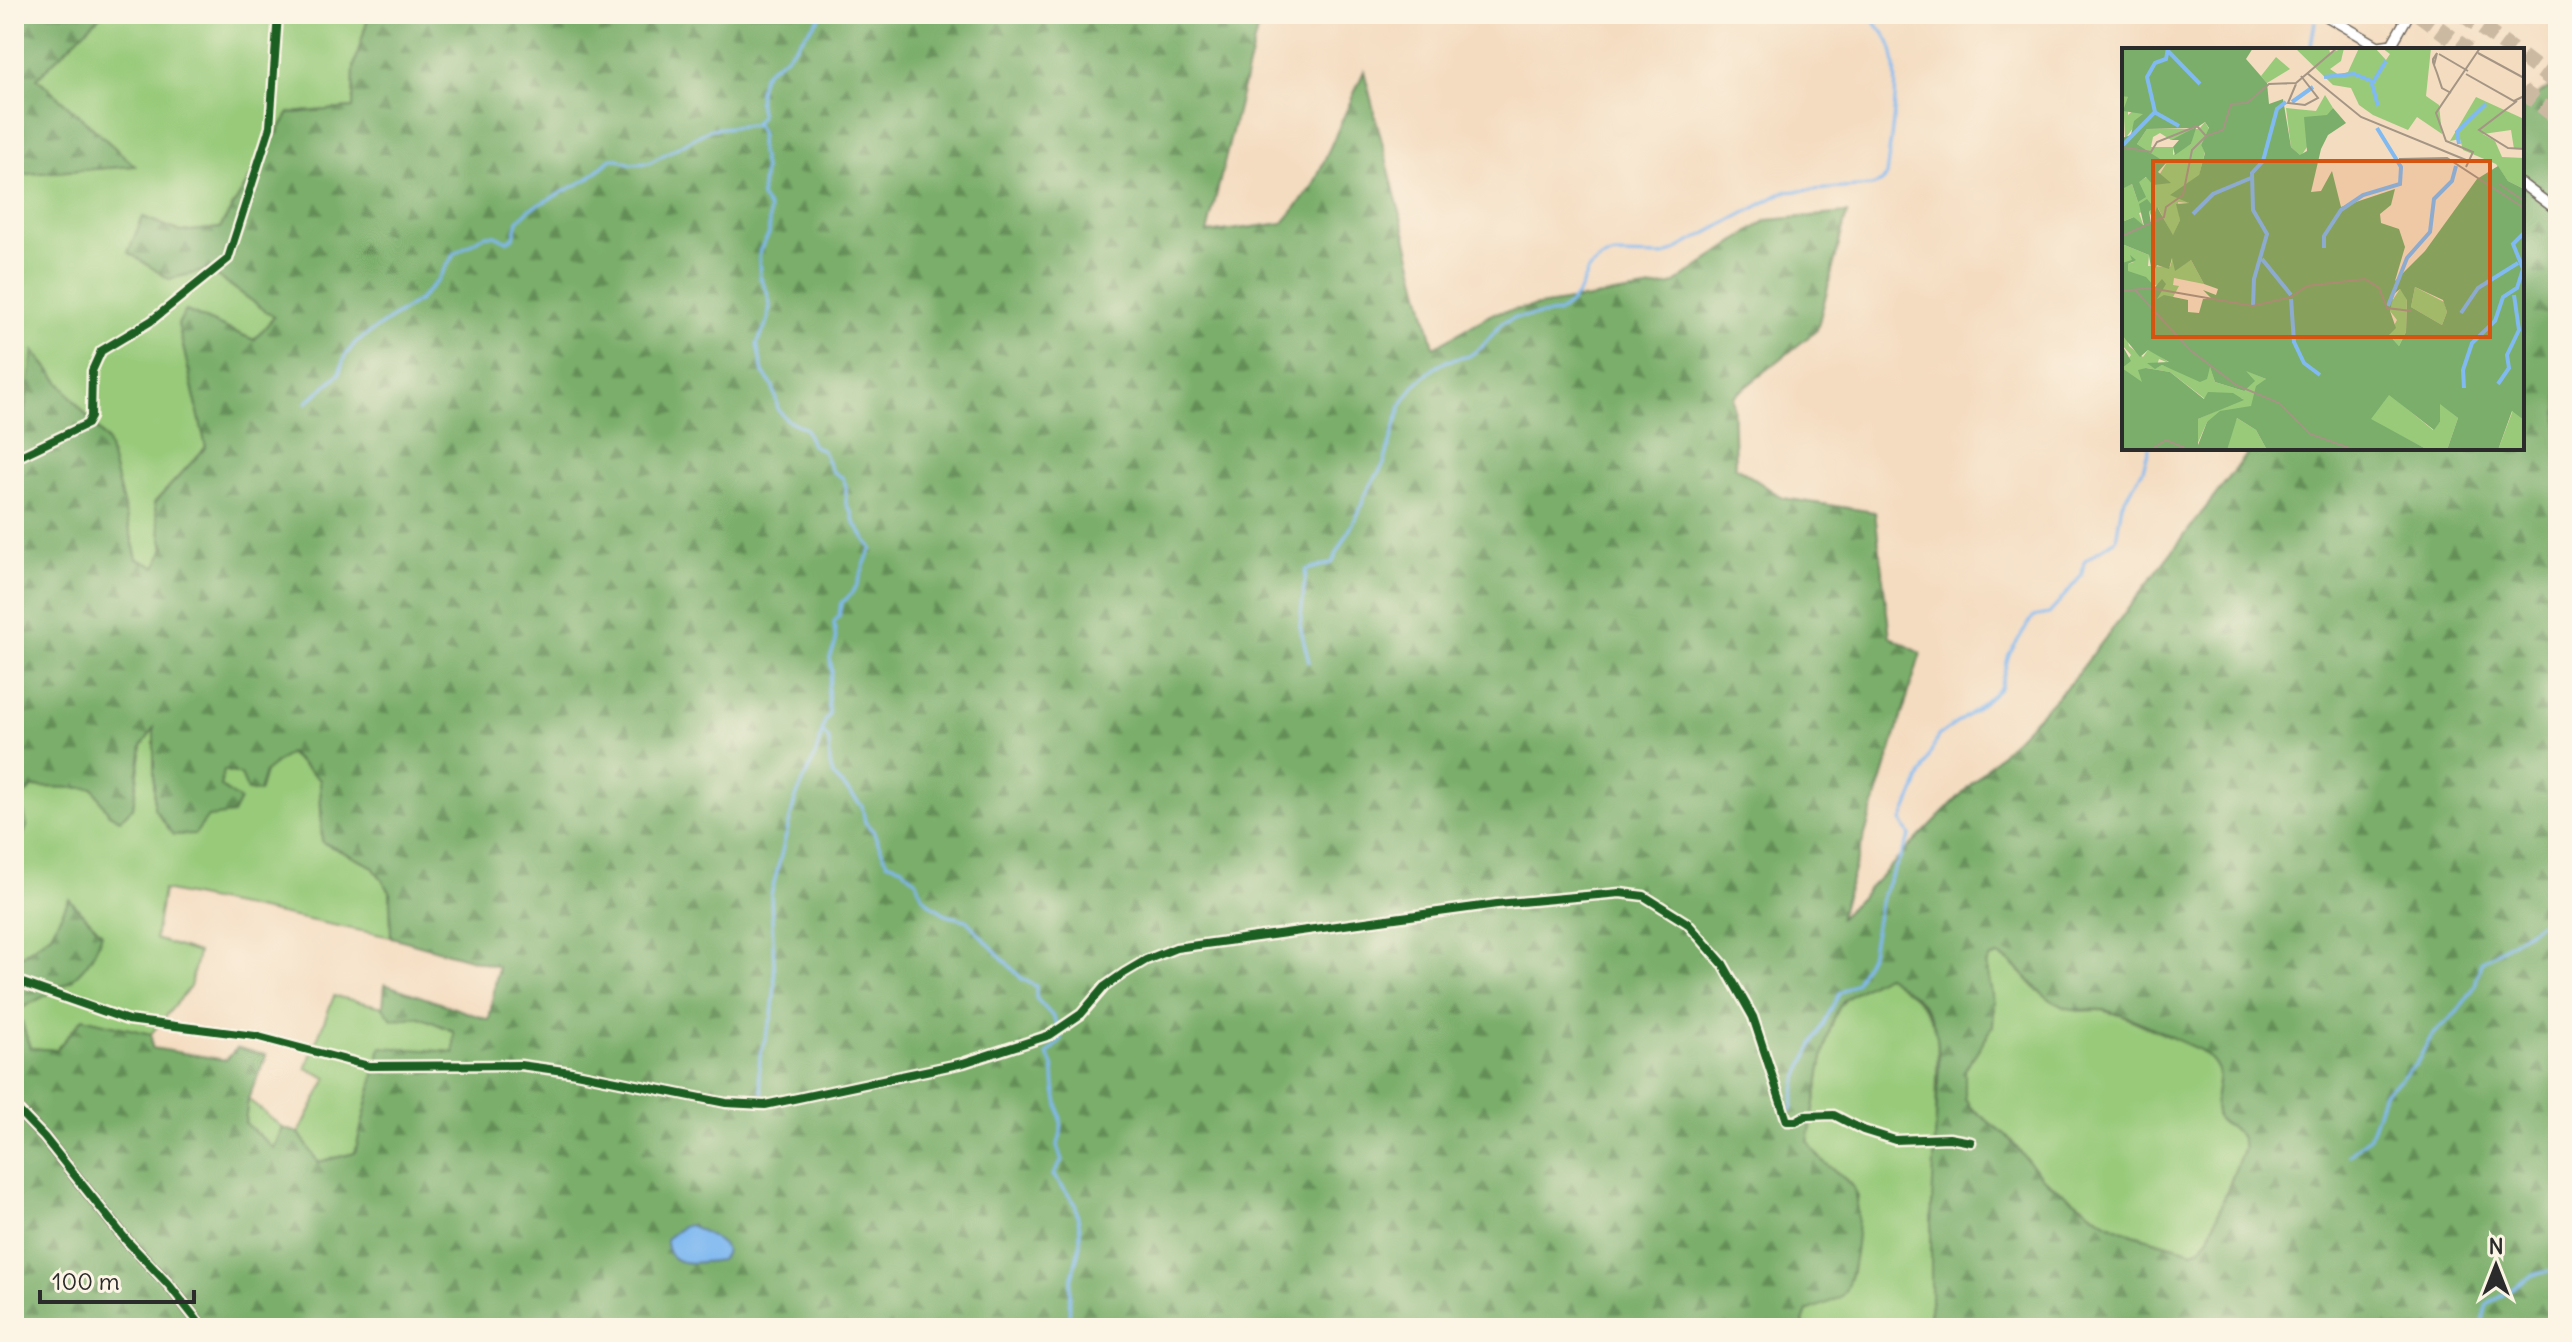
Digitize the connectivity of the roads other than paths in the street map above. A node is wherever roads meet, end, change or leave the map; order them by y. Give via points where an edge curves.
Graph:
1 (278, 14) edge
2 (2323, 14) edge
3 (2409, 14) edge
4 (2396, 47) edge
5 (2524, 186) edge
6 (2558, 211) edge
7 (14, 459) edge
8 (14, 980) edge
9 (14, 1106) edge
10 (1971, 1142) dead end
11 (203, 1328) edge

1 - 7 street via 270,127 228,259 151,321 101,351 92,371 87,424
2 - 4 street via 2378,46
3 - 4 street
5 - 6 street
8 - 10 street via 128,1020 255,1036 369,1066 520,1065 726,1103 765,1105 963,1063 1050,1035 1124,973 1176,948 1497,904 1620,893 1662,905 1687,923 1723,964 1753,1017 1787,1121 1834,1115 1895,1140
9 - 11 street

